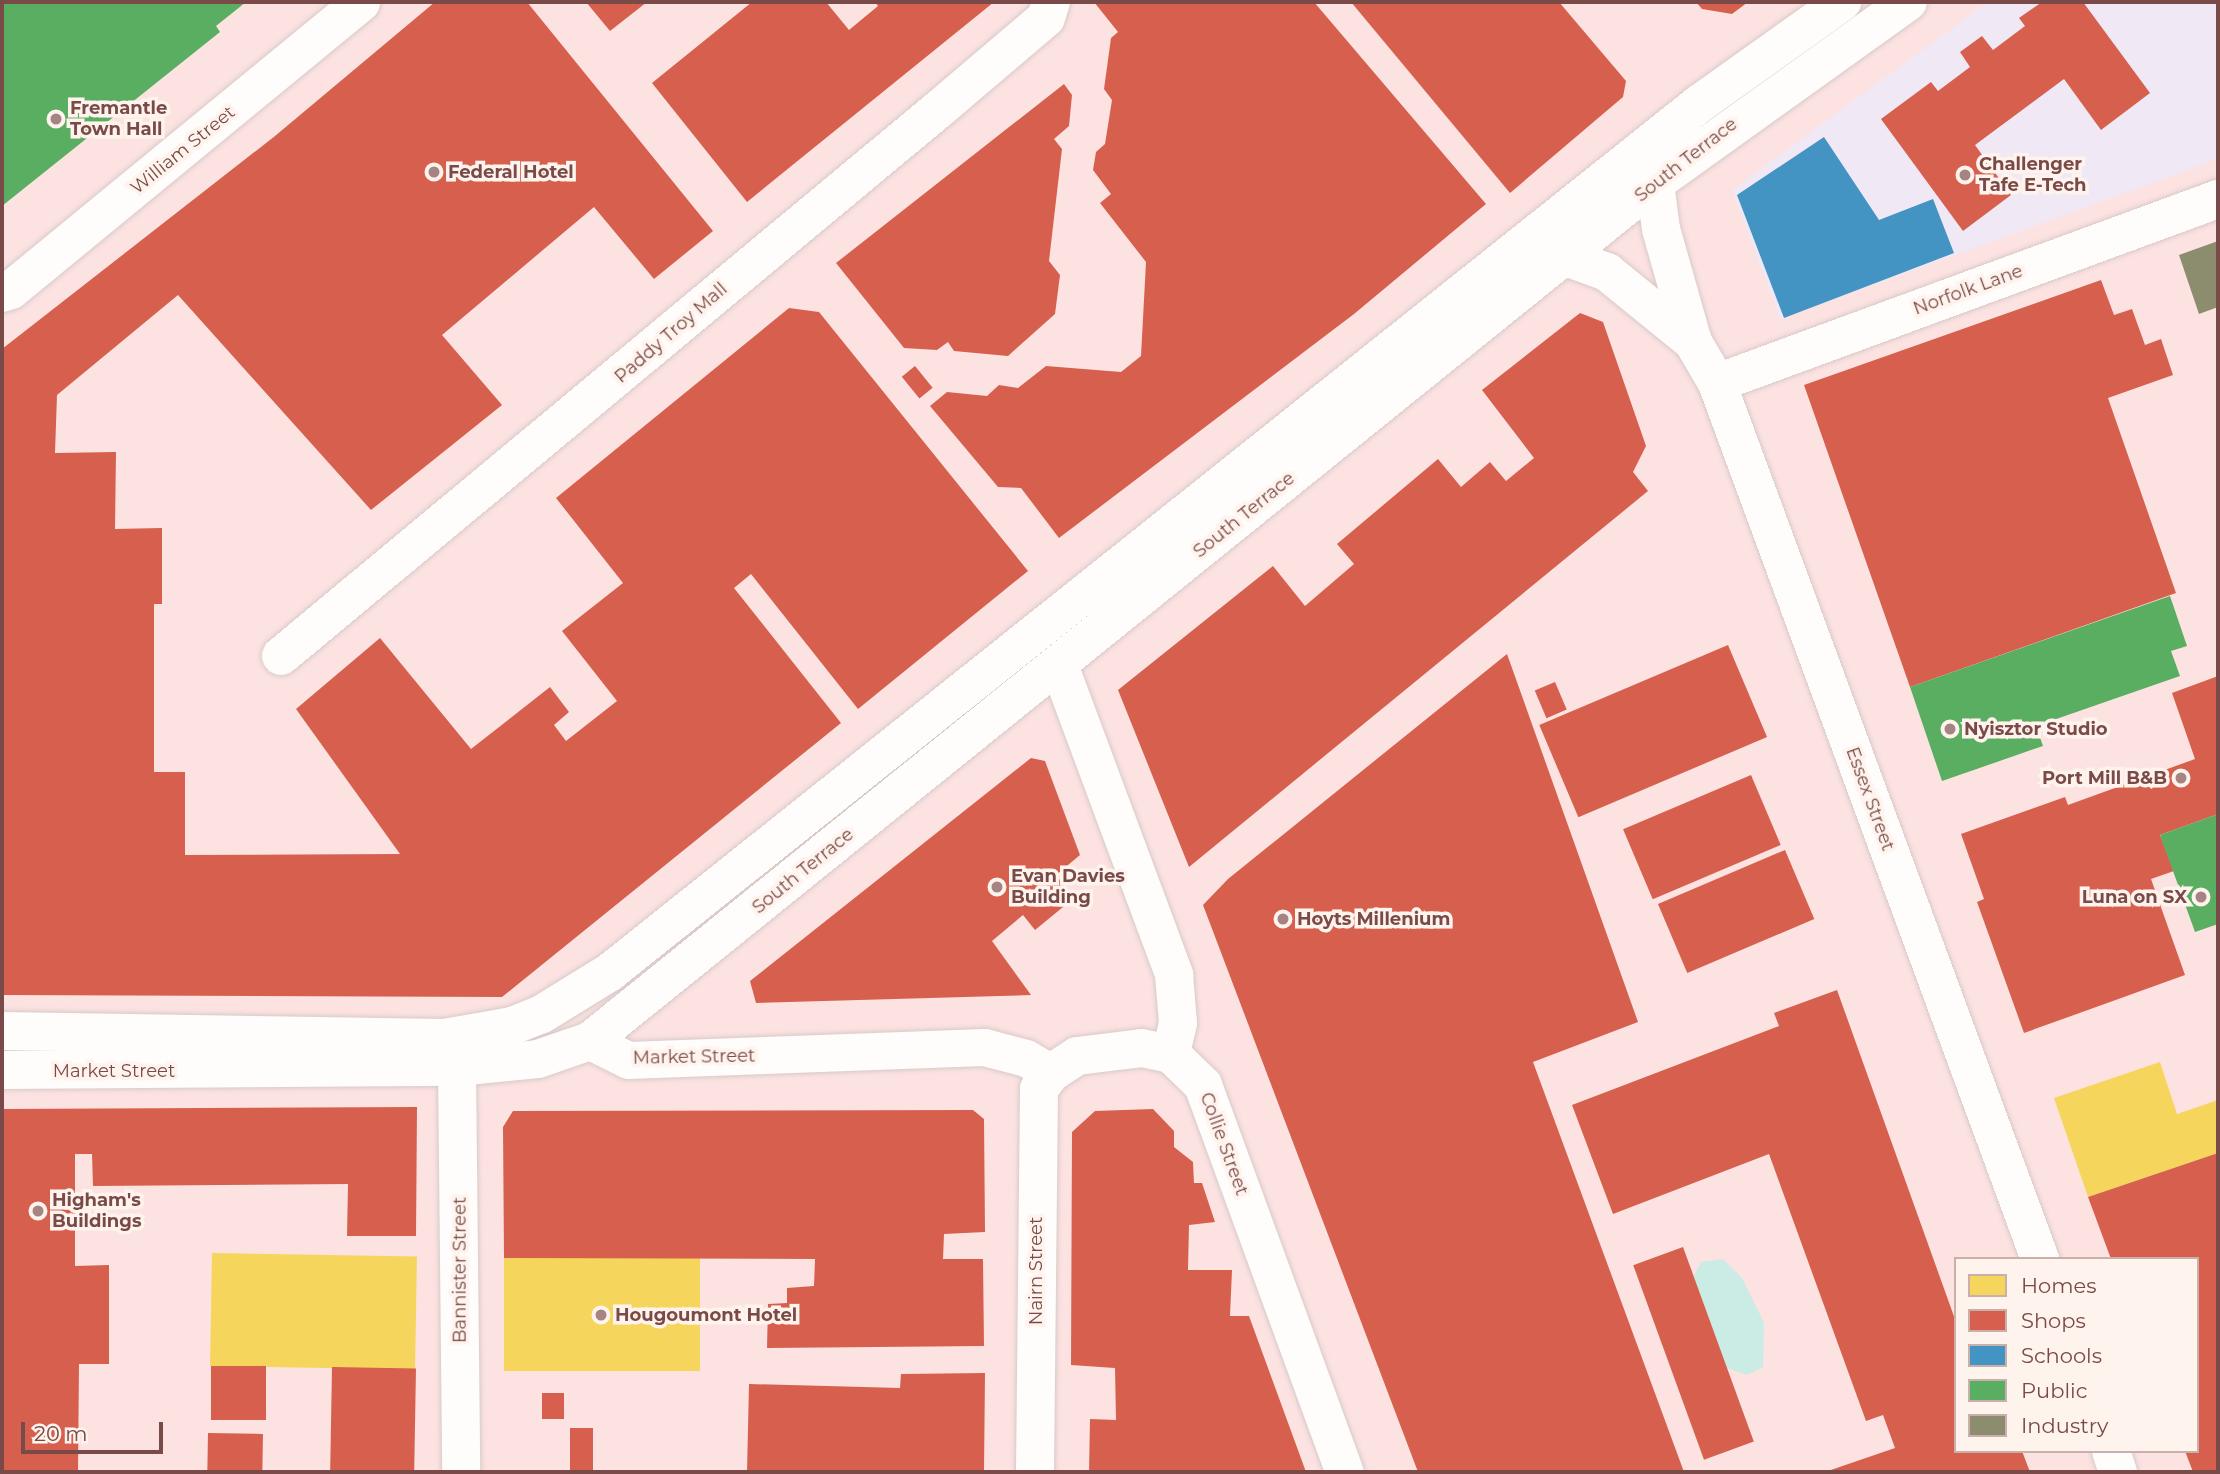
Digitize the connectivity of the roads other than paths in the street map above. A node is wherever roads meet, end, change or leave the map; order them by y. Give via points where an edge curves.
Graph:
1 (361, 2) edge
2 (1051, 2) edge
3 (1842, 2) edge
4 (1908, 2) edge
5 (1655, 183) junction
6 (2218, 199) edge
7 (1563, 256) junction
8 (2, 293) edge
9 (1693, 342) junction
10 (1717, 383) junction
11 (281, 656) dead end
12 (1059, 664) junction
13 (542, 1014) joint
14 (2, 1031) edge
15 (590, 1041) junction
16 (1171, 1054) junction
17 (457, 1067) junction
18 (2, 1070) edge
19 (1051, 1073) junction
20 (2039, 1257) edge
21 (2112, 1453) edge
22 (461, 1472) edge
23 (1035, 1472) edge
24 (1345, 1472) edge
25 (2118, 1472) edge

1 - 8 street, William Street via 33,273
2 - 11 street, Paddy Troy Mall via 1046,18 939,109
3 - 13 street, South Terrace via 1699,104 611,972
4 - 5 street, South Terrace
5 - 7 street, South Terrace
5 - 9 street, Essex Street via 1661,229
6 - 10 street, Norfolk Lane
7 - 9 street, Essex Street via 1607,272
7 - 12 street, South Terrace
9 - 10 street, Essex Street
10 - 20 street, Essex Street
12 - 15 street, South Terrace
12 - 16 street via 1174,975 1178,1023
13 - 14 street, Market Street via 512,1026 444,1038
15 - 17 street, Market Street via 538,1059
15 - 19 street, Market Street via 628,1060 984,1047 1026,1058
16 - 19 street via 1142,1048 1107,1049 1077,1056
16 - 24 street, Collie Street via 1203,1085
17 - 18 street, Market Street
17 - 22 street, Bannister Street
19 - 23 street, Nairn Street via 1040,1089 1036,1119
21 - 25 street

